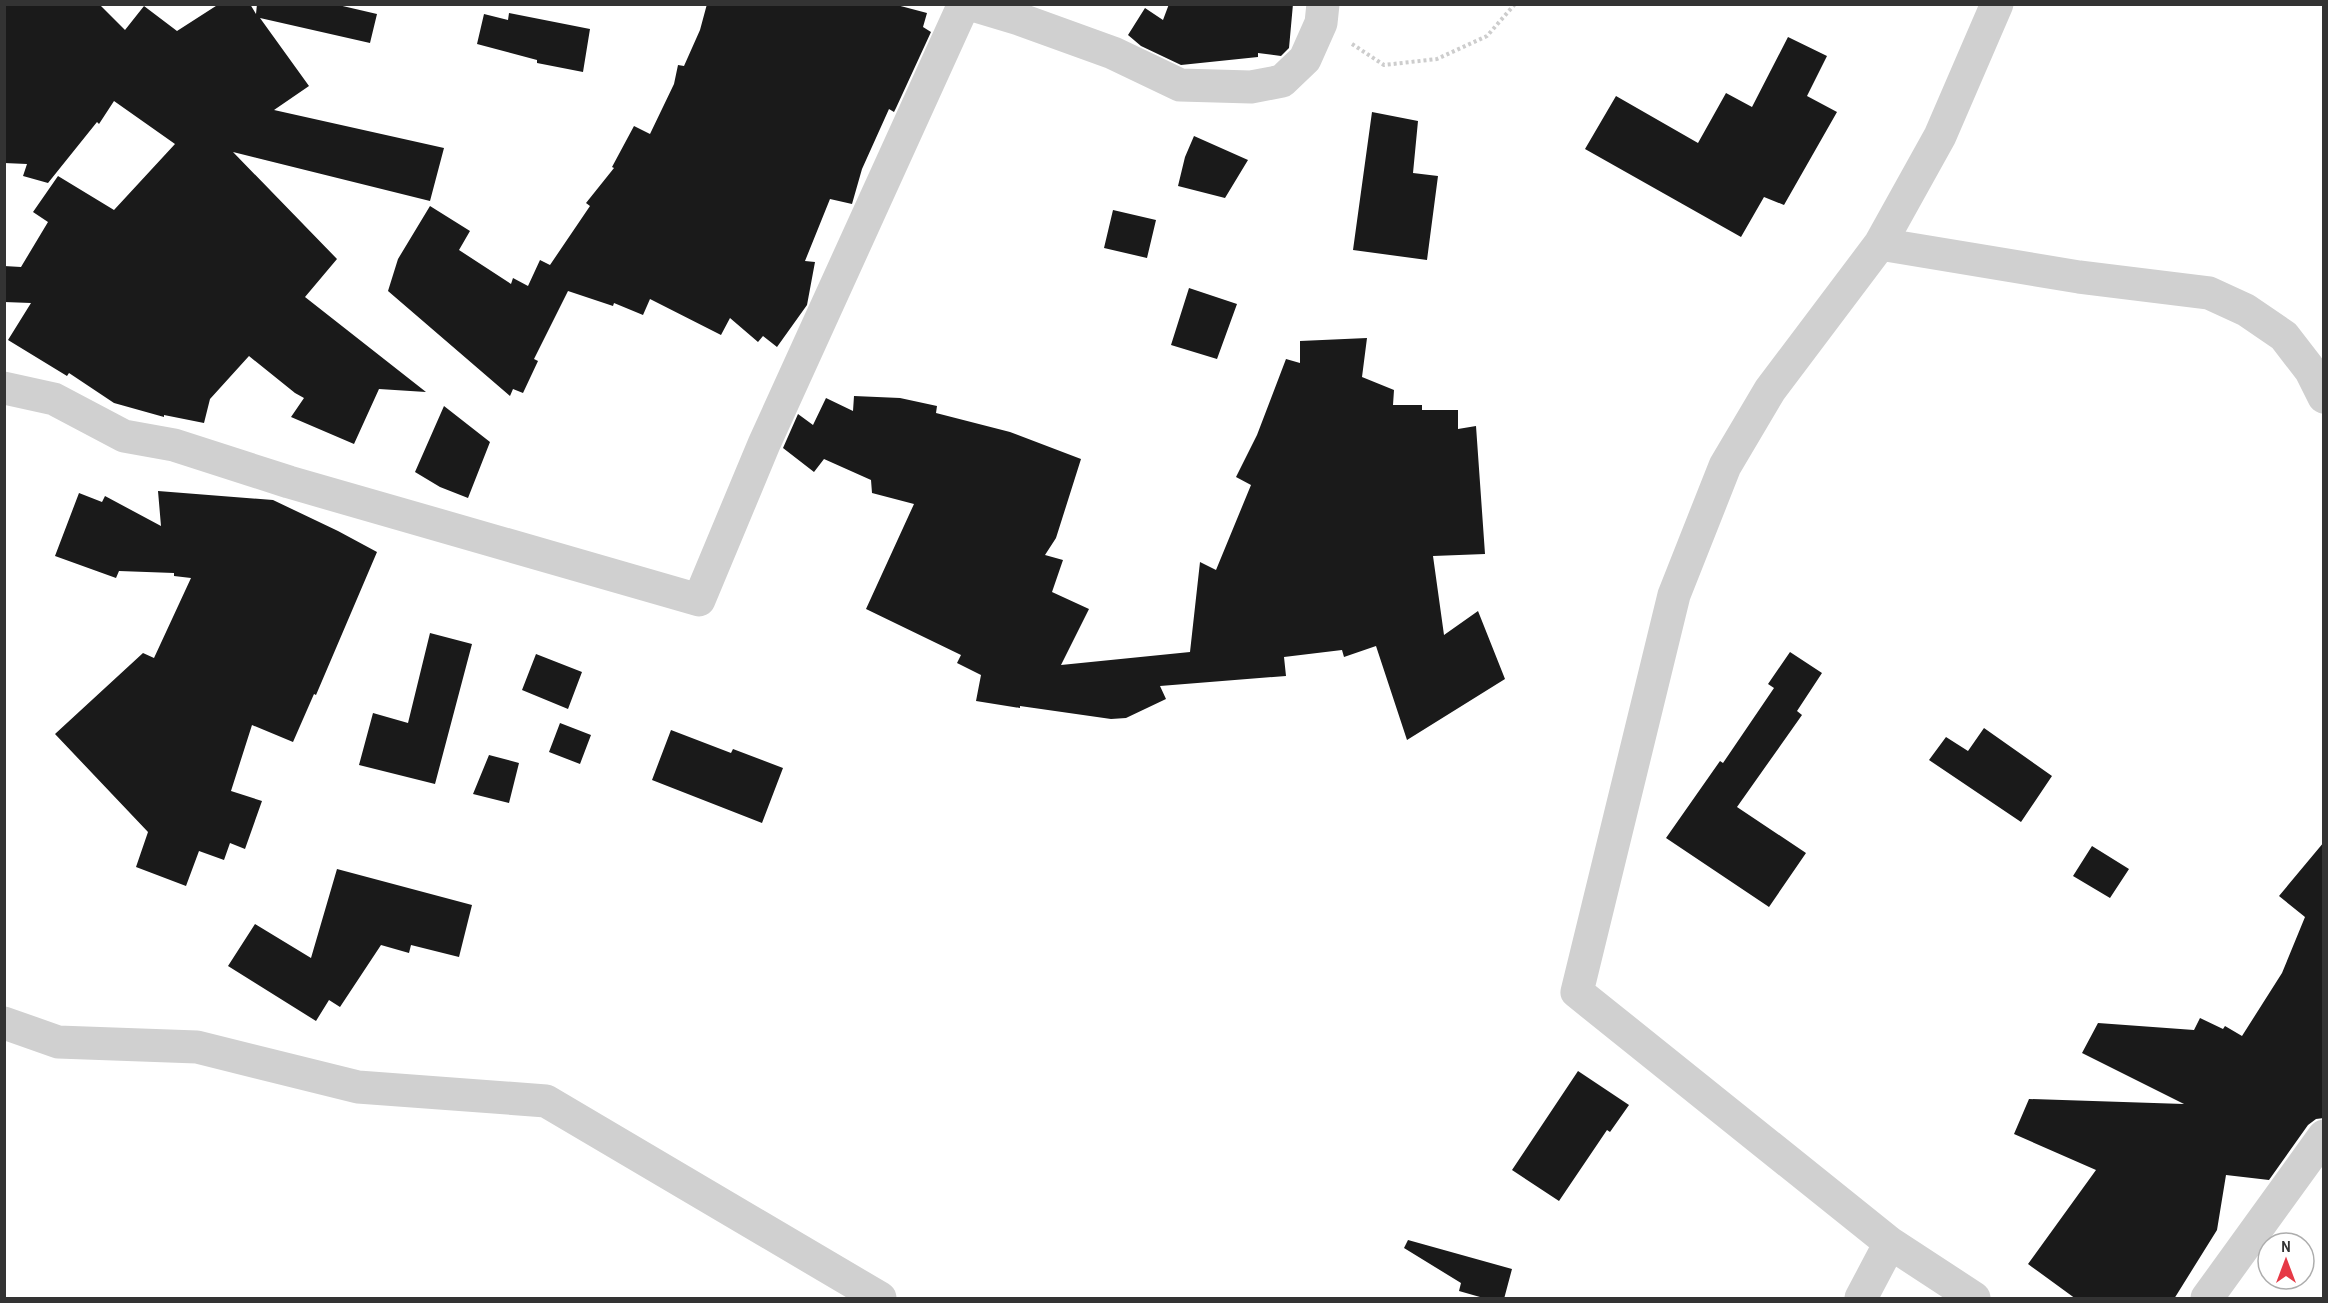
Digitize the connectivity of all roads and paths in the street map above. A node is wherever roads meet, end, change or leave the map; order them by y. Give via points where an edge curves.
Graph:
1 (964, 4) edge
2 (969, 4) edge
3 (1515, 4) edge
4 (1997, 4) edge
5 (1322, 14) edge
6 (1880, 244) junction
7 (4, 388) edge
8 (2324, 397) edge
9 (4, 1023) edge
10 (2324, 1136) edge
11 (1890, 1243) junction
12 (880, 1299) edge
13 (1861, 1299) edge
14 (1974, 1299) edge
15 (2207, 1299) edge

1 - 7 street via 764,444 699,600 289,483 174,445 124,436 54,399
2 - 5 street via 1113,53 1180,85 1251,87 1282,81 1305,59
3 - 5 path via 1487,36 1437,59 1384,65
4 - 6 street via 1940,136
6 - 8 street via 2079,277 2209,293 2246,310 2284,336 2311,371
6 - 11 street via 1770,390 1725,466 1674,595 1577,992
9 - 12 street via 58,1042 197,1047 358,1087 546,1101
10 - 15 street
11 - 13 street
11 - 14 street

